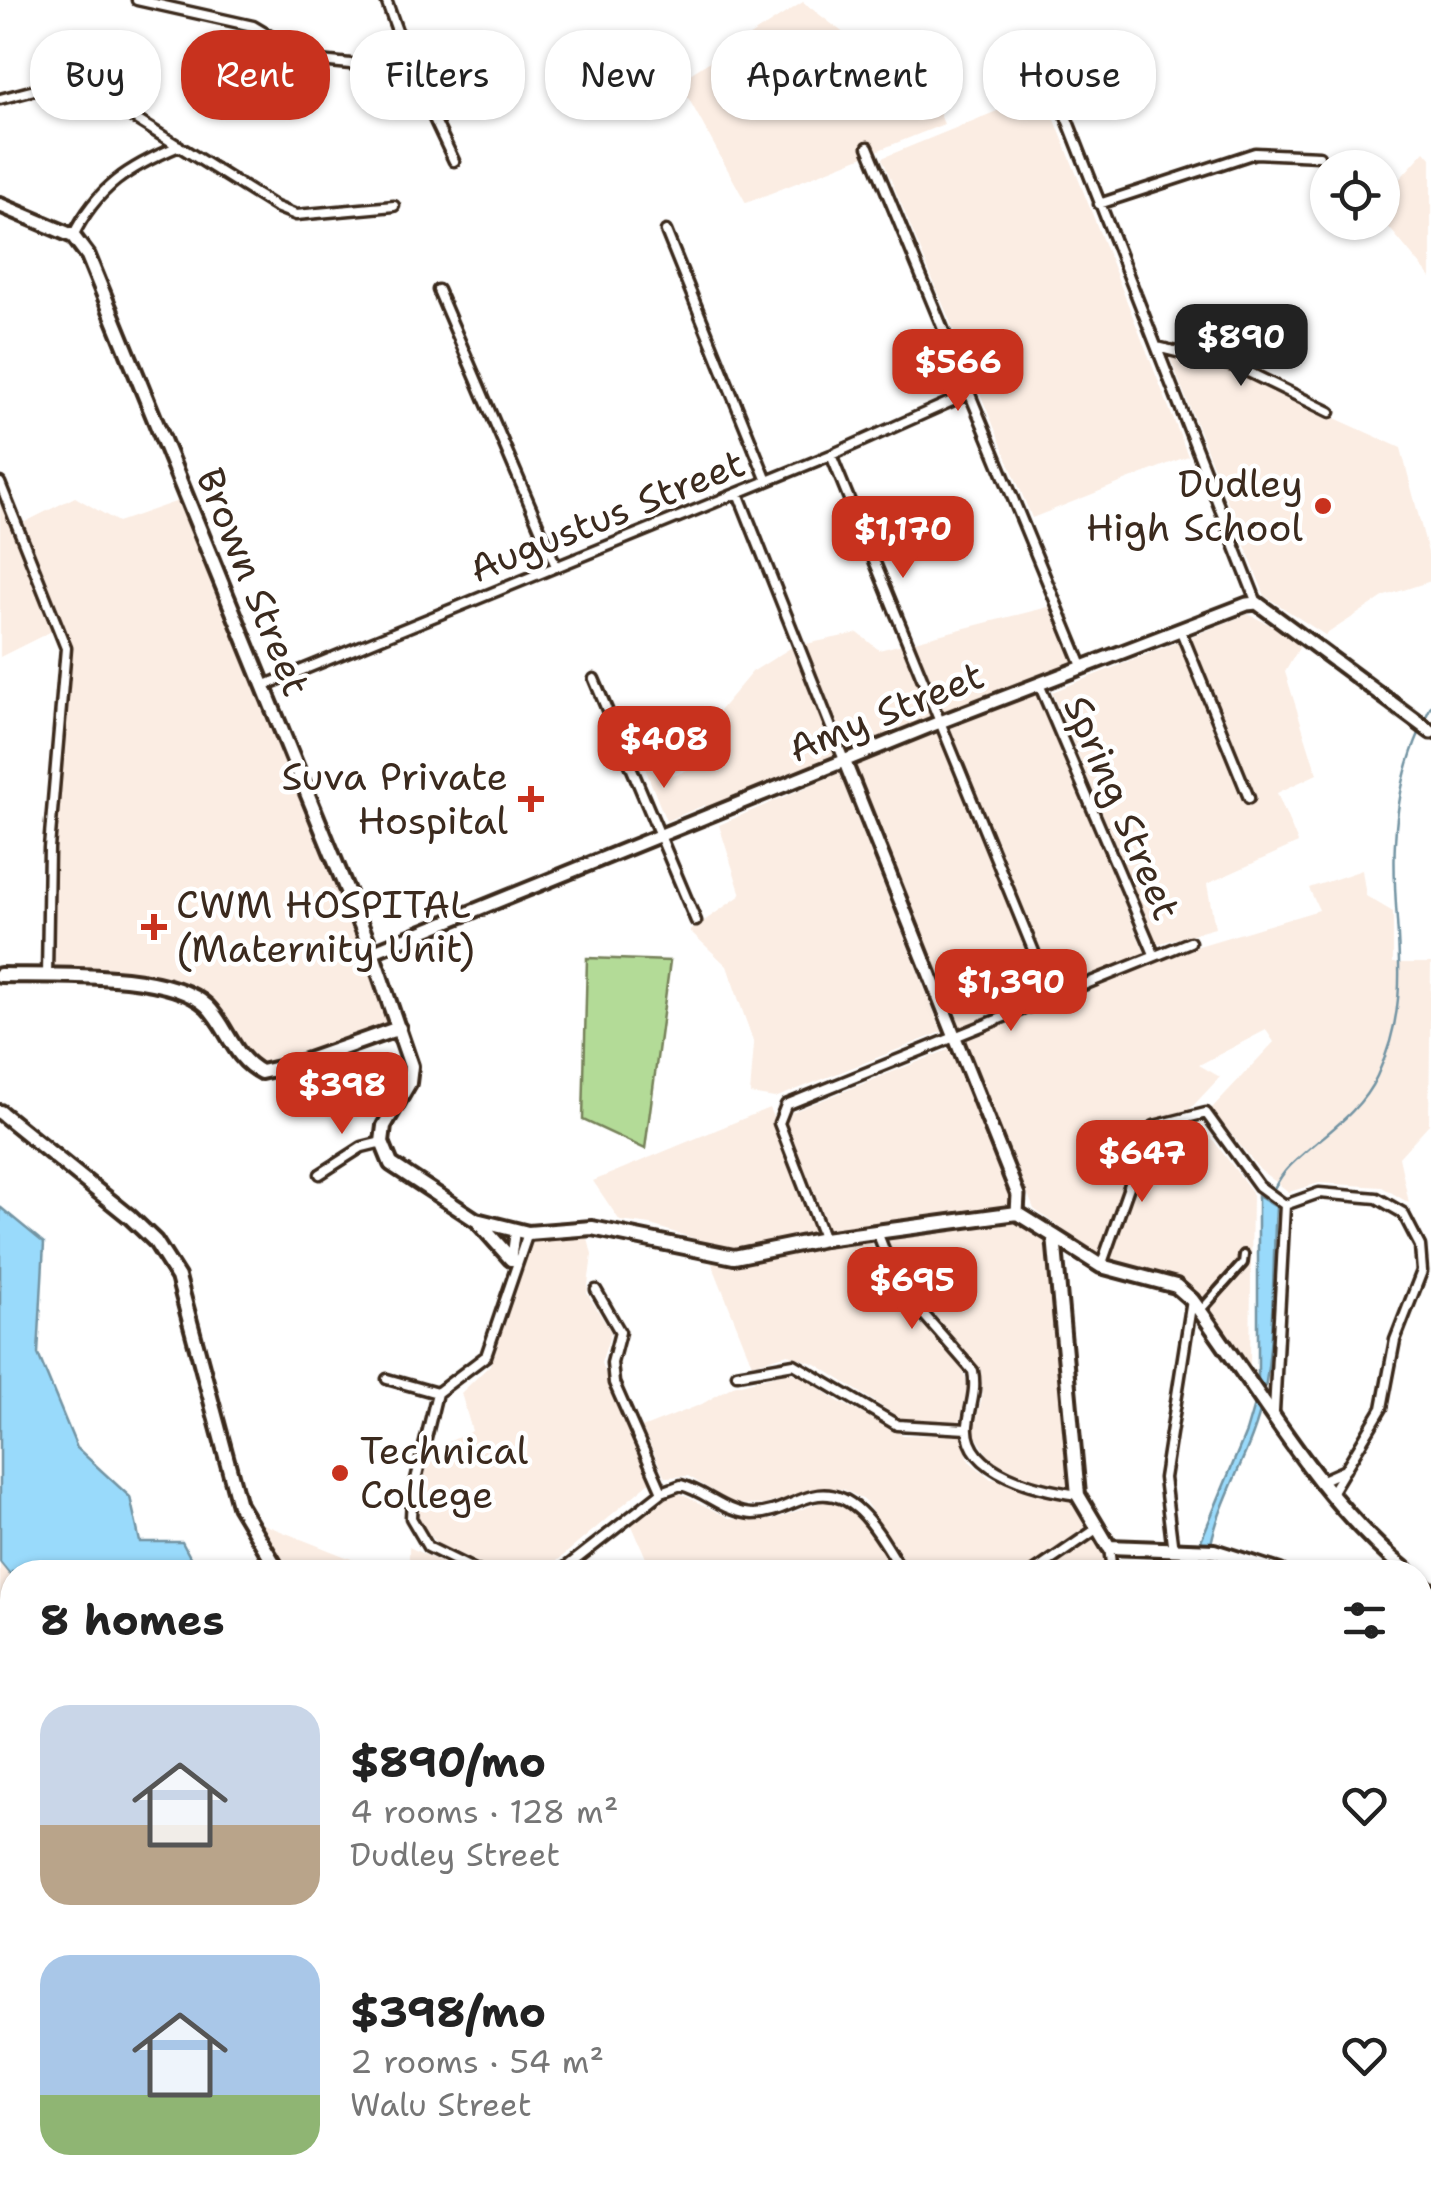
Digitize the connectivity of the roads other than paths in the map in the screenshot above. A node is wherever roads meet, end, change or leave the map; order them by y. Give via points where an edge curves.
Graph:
1 (137, 0) edge
2 (386, 0) edge
3 (397, 30) edge
4 (350, 64) edge
5 (0, 99) edge
6 (435, 120) edge
7 (1067, 120) edge
8 (179, 146) junction
9 (868, 147) dead end
10 (1310, 156) edge
11 (454, 161) dead end
12 (1100, 204) junction
13 (0, 205) edge
14 (394, 206) dead end
15 (666, 231) dead end
16 (73, 236) junction
17 (438, 290) dead end
18 (1156, 347) junction
19 (970, 393) junction
20 (1330, 412) dead end
21 (832, 455) junction
22 (767, 482) junction
23 (0, 483) edge
24 (738, 492) junction
25 (556, 566) junction
26 (1257, 603) junction
27 (1180, 629) junction
28 (1082, 666) junction
29 (594, 678) dead end
30 (1039, 684) junction
31 (263, 686) junction
32 (940, 722) junction
33 (1431, 732) edge
34 (844, 760) junction
35 (1249, 798) dead end
36 (662, 835) junction
37 (696, 920) dead end
38 (1190, 942) dead end
39 (372, 952) junction
40 (1154, 954) junction
41 (0, 975) edge
42 (46, 976) junction
43 (1052, 996) junction
44 (399, 1028) junction
45 (955, 1037) junction
46 (0, 1112) edge
47 (382, 1142) junction
48 (320, 1174) dead end
49 (1285, 1206) junction
50 (1017, 1213) junction
51 (476, 1220) junction
52 (522, 1232) junction
53 (877, 1232) junction
54 (1054, 1236) junction
55 (824, 1239) junction
56 (1244, 1255) dead end
57 (510, 1259) junction
58 (1101, 1266) junction
59 (511, 1275) junction
60 (596, 1290) dead end
61 (1196, 1306) junction
62 (737, 1374) dead end
63 (386, 1380) dead end
64 (437, 1393) junction
65 (1274, 1412) junction
66 (968, 1428) junction
67 (1344, 1470) junction
68 (1320, 1481) junction
69 (662, 1492) junction
70 (1078, 1495) junction
71 (1329, 1495) junction
72 (1096, 1530) junction
73 (1109, 1547) junction
74 (1178, 1551) junction
75 (271, 1560) edge
76 (455, 1560) edge
77 (575, 1560) edge
78 (895, 1560) edge
79 (1052, 1560) edge
80 (1111, 1560) edge
81 (1242, 1560) edge
82 (1390, 1560) edge

1 - 4 street via 253,26 310,60
2 - 3 street
5 - 8 street via 72,80
6 - 11 street
7 - 12 street
8 - 14 street via 296,214
8 - 16 street via 113,179
9 - 19 street
10 - 12 street via 1255,153
12 - 18 street
13 - 16 main road
15 - 22 street
16 - 31 main road, Brown Street via 88,256
17 - 25 street
18 - 20 street via 1238,367
18 - 26 street
19 - 21 street, Augustus Street
19 - 28 street
21 - 22 street, Augustus Street
21 - 32 street
22 - 24 street, Augustus Street
23 - 42 street via 66,648
24 - 25 street, Augustus Street
24 - 34 street
25 - 31 street, Augustus Street
26 - 27 main road, Amy Street
26 - 33 main road
27 - 28 main road, Amy Street
27 - 35 street
28 - 30 main road, Amy Street
29 - 36 street
30 - 32 main road, Amy Street
30 - 40 street, Spring Street
31 - 39 main road, Brown Street
32 - 34 main road, Amy Street
32 - 43 street
34 - 36 main road, Amy Street
34 - 45 main road
36 - 37 street
36 - 39 main road, Amy Street
38 - 40 street
39 - 44 main road, Brown Street
40 - 43 street
41 - 42 main road
42 - 44 main road via 187,992 208,1007 240,1057 261,1072
43 - 45 street
44 - 47 main road, Brown Street via 411,1066 409,1084
45 - 50 main road via 1018,1195
45 - 55 street via 786,1105 779,1123
46 - 75 main road via 130,1217 178,1278 239,1505
47 - 48 street
47 - 51 main road via 391,1164
49 - 58 street via 1259,1186 1206,1113 1154,1126
49 - 65 street
49 - 67 street via 1318,1193 1376,1198 1404,1212 1420,1246 1422,1271 1395,1340 1382,1408
50 - 53 main road
50 - 54 main road
51 - 52 main road
51 - 57 main road
52 - 55 main road via 592,1228 734,1257
52 - 57 street
52 - 59 street
53 - 55 main road
53 - 66 street via 898,1285 973,1371
54 - 58 main road
54 - 70 main road
56 - 61 street via 1244,1263
57 - 59 street
58 - 61 main road via 1176,1286
59 - 64 street via 486,1356
60 - 69 street via 620,1332 614,1383
61 - 65 main road
61 - 74 street via 1164,1478
62 - 66 street via 794,1364 897,1425
63 - 64 street
64 - 76 street via 411,1518 428,1547
65 - 68 main road
66 - 70 street via 982,1461 999,1472
67 - 68 street
67 - 71 street
68 - 71 main road
69 - 77 street
69 - 78 street via 681,1485 732,1512 751,1514 827,1494 860,1508
70 - 72 main road
71 - 82 main road
72 - 73 main road
72 - 79 street
73 - 74 main road
73 - 80 street
74 - 81 main road

